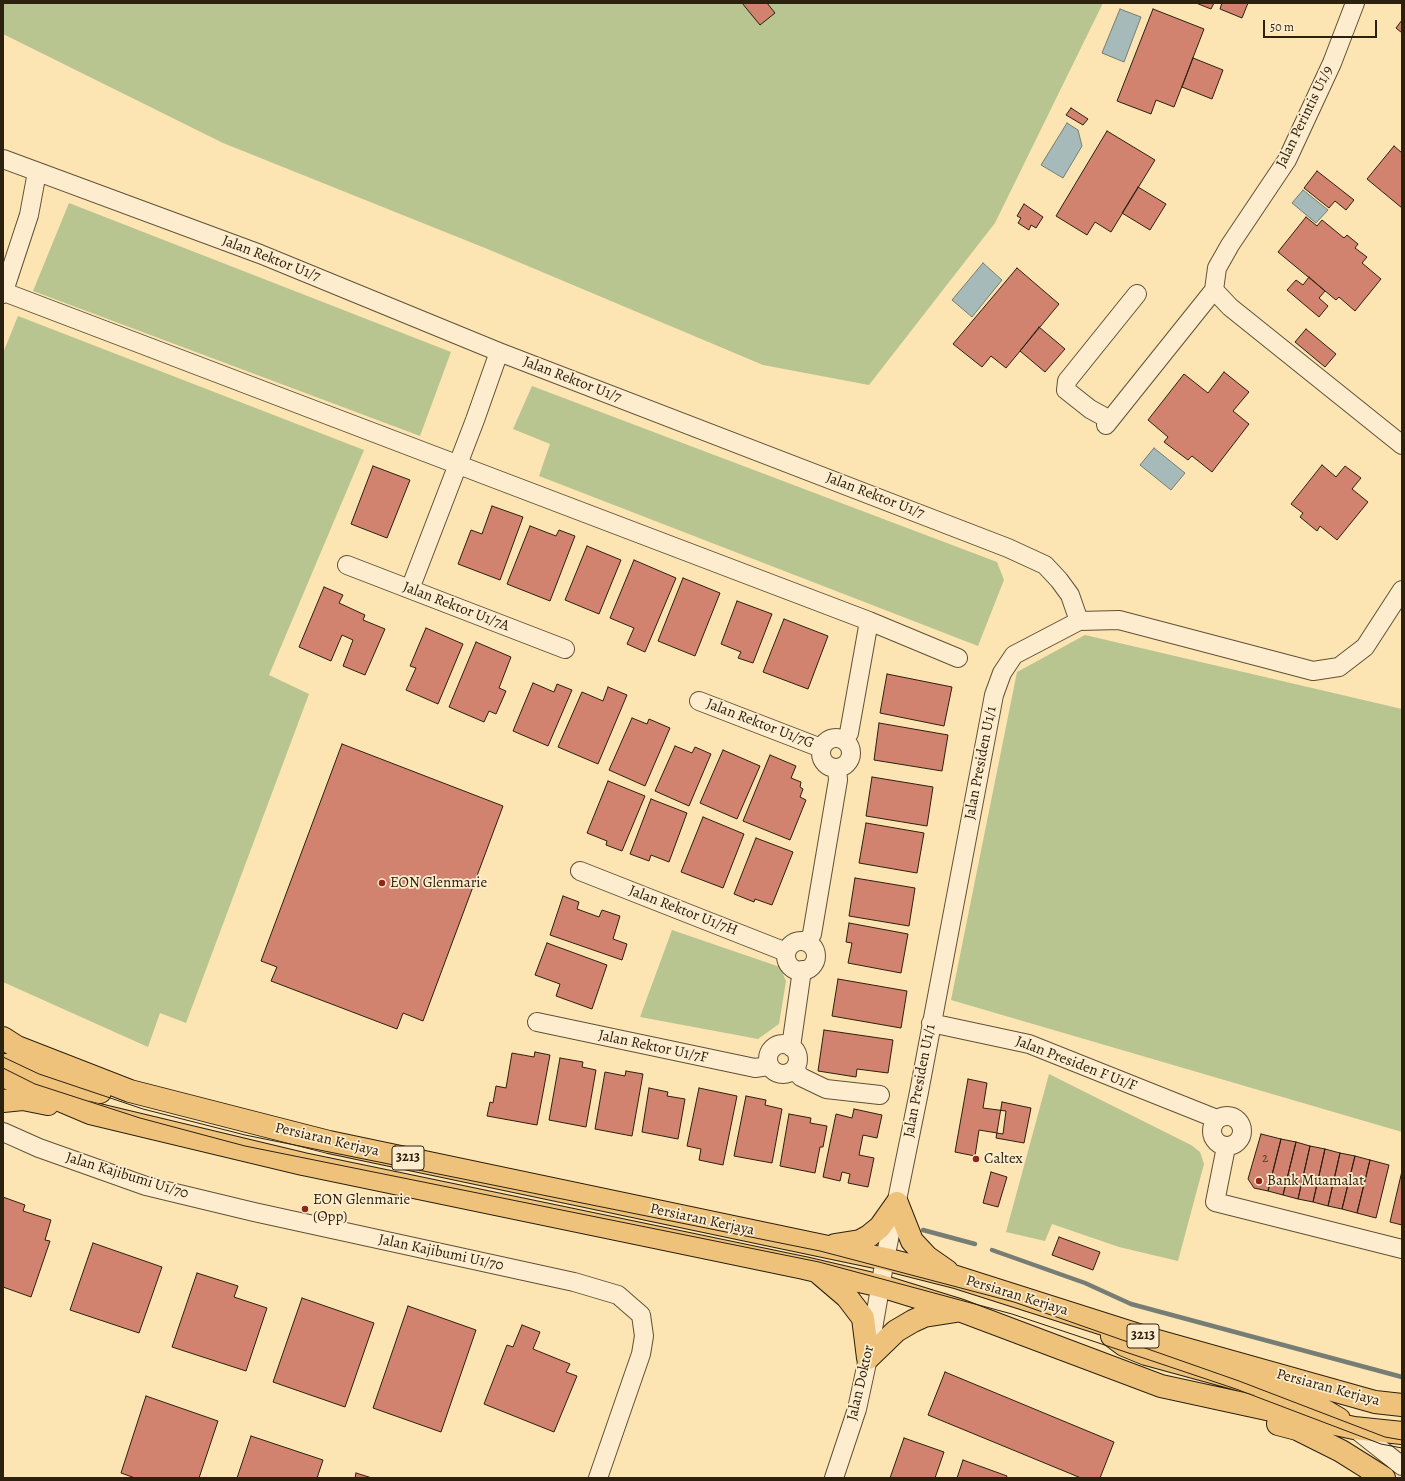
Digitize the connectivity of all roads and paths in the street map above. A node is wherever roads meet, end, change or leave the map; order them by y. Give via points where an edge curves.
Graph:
1 (1355, 3) edge
2 (3, 159) edge
3 (37, 172) junction
4 (1214, 290) junction
5 (4, 293) edge
6 (1137, 294) dead end
7 (499, 352) junction
8 (1402, 445) edge
9 (458, 464) junction
10 (347, 565) dead end
11 (410, 589) junction
12 (1402, 590) edge
13 (869, 621) junction
14 (1079, 621) junction
15 (565, 649) dead end
16 (958, 658) dead end
17 (699, 701) dead end
18 (844, 740) junction
19 (821, 748) junction
20 (837, 768) junction
21 (580, 871) dead end
22 (807, 942) junction
23 (786, 952) junction
24 (802, 970) junction
25 (537, 1022) dead end
26 (931, 1023) junction
27 (3, 1038) edge
28 (791, 1047) junction
29 (3, 1065) edge
30 (770, 1066) junction
31 (794, 1069) junction
32 (3, 1076) edge
33 (880, 1095) dead end
34 (3, 1101) edge
35 (90, 1113) junction
36 (1217, 1119) junction
37 (256, 1123) junction
38 (3, 1132) edge
39 (1226, 1147) junction
40 (897, 1203) junction
41 (823, 1247) junction
42 (1402, 1249) edge
43 (885, 1259) junction
44 (816, 1270) junction
45 (956, 1277) junction
46 (881, 1286) junction
47 (959, 1310) junction
48 (1088, 1318) junction
49 (868, 1358) junction
50 (1161, 1386) junction
51 (1402, 1405) edge
52 (1354, 1428) junction
53 (1402, 1432) edge
54 (1402, 1466) edge
55 (598, 1478) edge
56 (834, 1478) edge
57 (1384, 1478) edge

1 - 4 street, Jalan Perintis U1/9 via 1332,63 1288,160 1230,245 1217,268
2 - 3 street, Jalan Rektor U1/7
3 - 5 street via 29,215
3 - 7 street, Jalan Rektor U1/7 via 260,254
4 - 6 street via 1108,423 1066,390 1067,381
4 - 8 street via 1230,307
5 - 9 street
7 - 9 street
7 - 14 street, Jalan Rektor U1/7 via 1008,548 1045,565 1070,595
9 - 11 street
9 - 13 street
10 - 11 street, Jalan Rektor U1/7A
11 - 15 street, Jalan Rektor U1/7A
12 - 14 street, Jalan Presiden U1/1 via 1365,648 1340,667 1313,671 1120,620
13 - 16 street
13 - 18 street via 848,733
14 - 26 street, Jalan Presiden U1/1 via 1014,655 1002,673 994,695
17 - 19 street, Jalan Rektor U1/7G
18 - 19 street via 831,738 826,740
18 - 20 street via 850,747 851,757 846,765
19 - 20 street via 823,762 827,766
20 - 22 street via 838,780 824,865 812,934
21 - 23 street, Jalan Rektor U1/7H
22 - 23 street via 795,942
22 - 24 street via 814,949 815,959 810,967
23 - 24 street via 789,965
24 - 28 street
25 - 30 street, Jalan Rektor U1/7F via 756,1068
26 - 36 street, Jalan Presiden F U1/F via 1029,1044
26 - 40 street, Jalan Presiden U1/1
27 - 37 main road, Persiaran Kerjaya / 3213 via 30,1052 130,1091
28 - 30 street via 782,1044 773,1048 768,1057
28 - 31 street via 798,1060
29 - 37 main road via 19,1065 62,1082 168,1111
30 - 31 street via 776,1073 781,1074
31 - 33 street via 801,1077 826,1089
32 - 35 main road, Persiaran Kerjaya / 3213
34 - 35 main road via 23,1099
35 - 44 main road, Persiaran Kerjaya / 3213 via 311,1166
36 - 39 street via 1212,1127 1212,1136 1218,1144
36 - 39 street, Jalan Presiden F U1/F via 1231,1116 1242,1126 1236,1144
37 - 41 main road, Persiaran Kerjaya / 3213 via 329,1142
38 - 55 street, Jalan Kajibumi U1/70 via 39,1148 146,1186 574,1282 618,1295 641,1315 644,1336 641,1354
39 - 42 street via 1214,1202
40 - 41 main road via 880,1227 869,1236 860,1241
40 - 43 street, Jalan Presiden U1/1
40 - 45 main road via 912,1240 927,1257
41 - 43 main road, Persiaran Kerjaya / 3213
43 - 45 main road, Persiaran Kerjaya / 3213
43 - 46 street, Jalan Presiden U1/1
44 - 46 main road, Persiaran Kerjaya / 3213
44 - 49 main road via 847,1297 863,1318
45 - 48 main road, Persiaran Kerjaya / 3213
46 - 47 main road, Persiaran Kerjaya / 3213
46 - 49 street, Jalan Doktor
47 - 49 main road via 924,1316 914,1321 896,1331
47 - 50 main road, Persiaran Kerjaya / 3213
48 - 51 main road, Persiaran Kerjaya / 3213 via 1154,1340 1375,1402
48 - 52 main road via 1124,1345 1146,1354 1302,1398
49 - 56 street, Jalan Doktor via 857,1409
50 - 52 main road, Persiaran Kerjaya / 3213
50 - 57 main road via 1297,1429 1341,1451
52 - 53 main road, Persiaran Kerjaya / 3213
52 - 54 street

